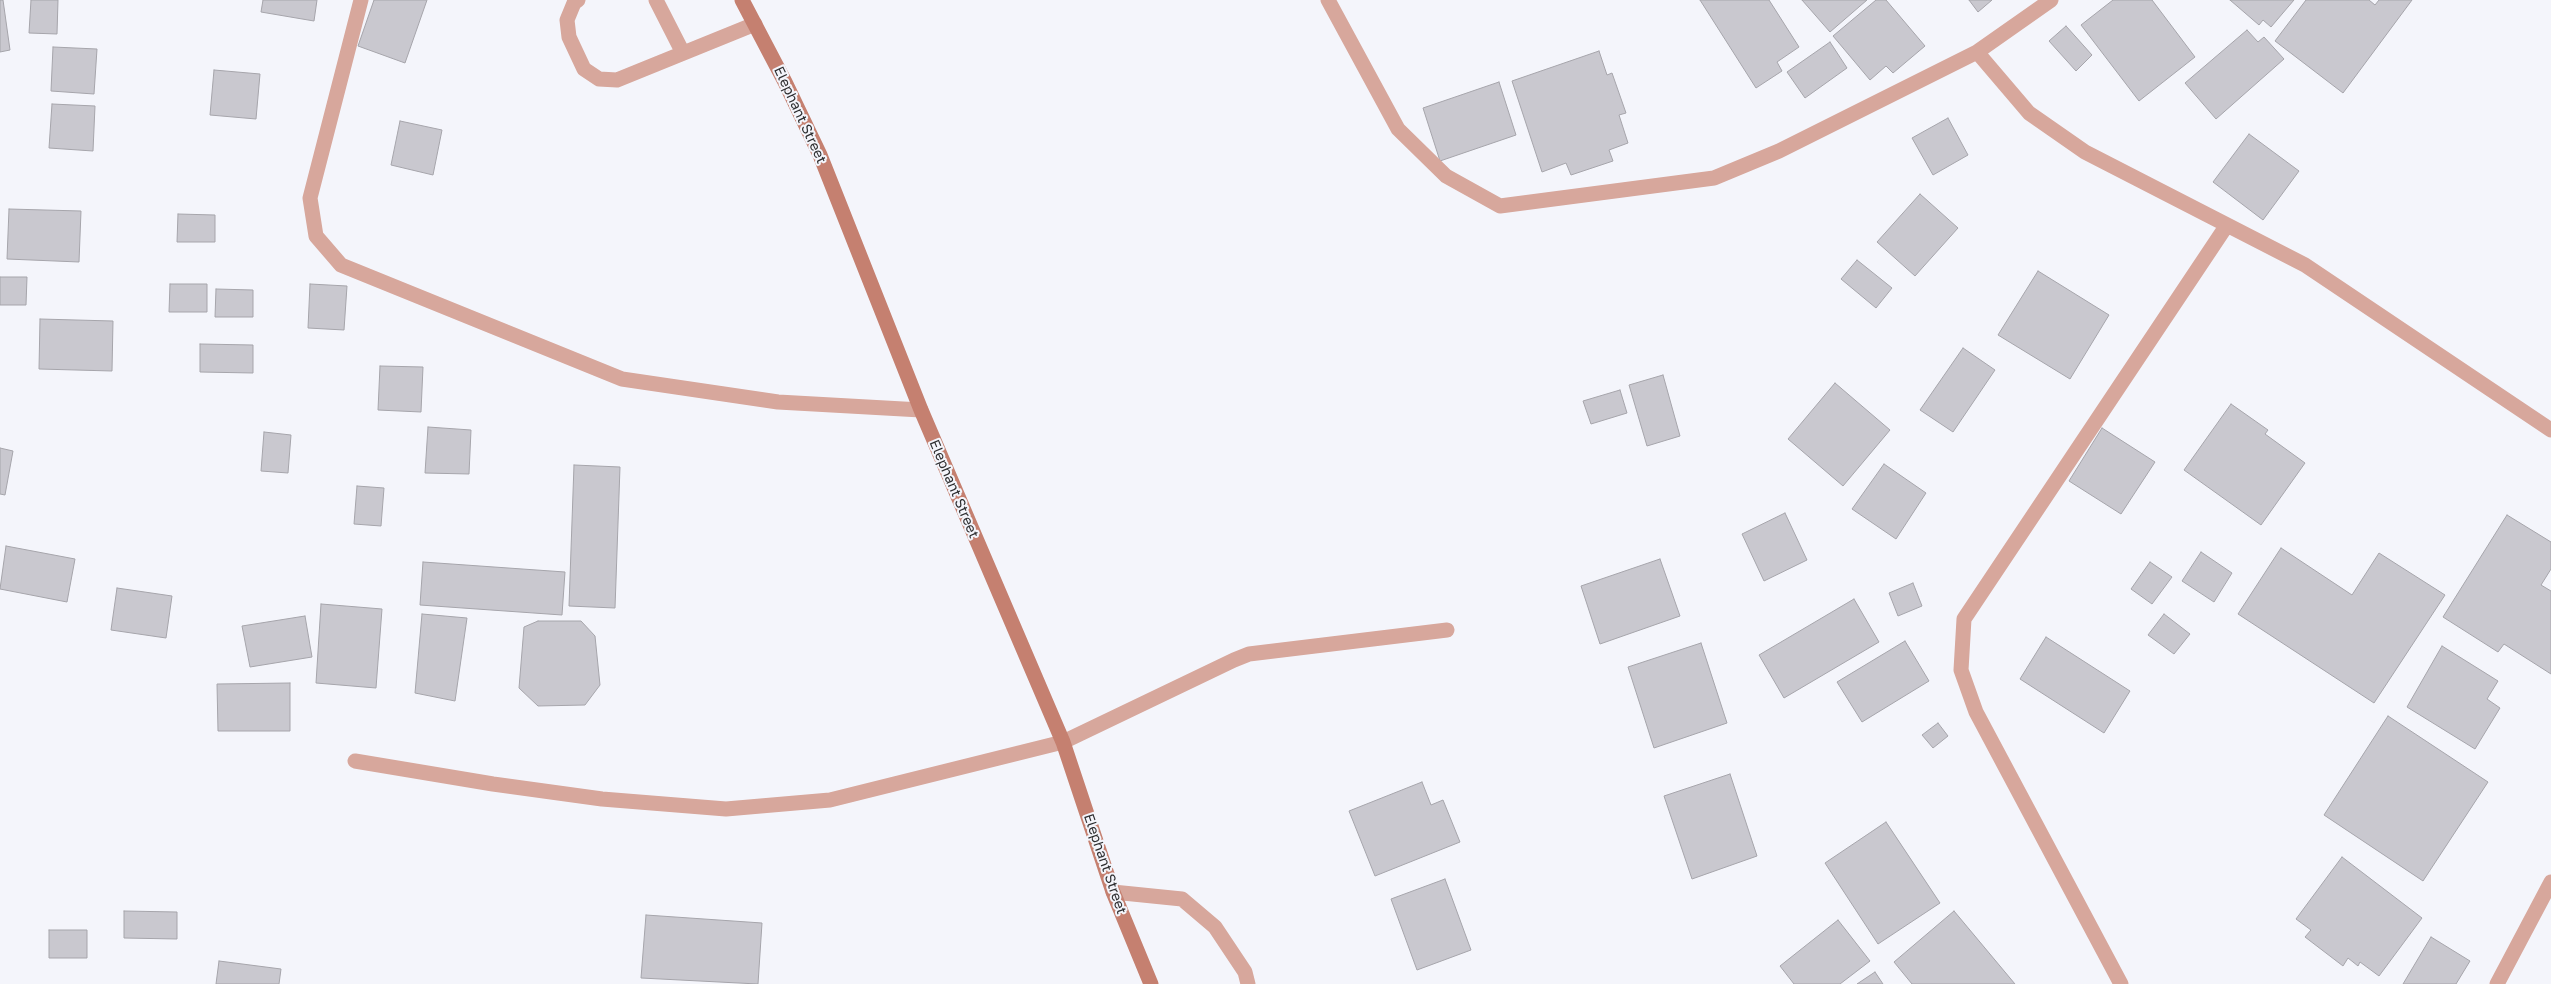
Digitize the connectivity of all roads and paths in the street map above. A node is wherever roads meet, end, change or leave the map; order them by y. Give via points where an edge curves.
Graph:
1 (361, 0) edge
2 (578, 0) edge
3 (656, 0) edge
4 (742, 0) edge
5 (1328, 0) edge
6 (2051, 0) edge
7 (755, 24) junction
8 (1977, 52) junction
9 (683, 53) junction
10 (2227, 225) junction
11 (921, 410) junction
12 (2551, 430) edge
13 (1447, 630) dead end
14 (1063, 742) junction
15 (355, 761) dead end
16 (2551, 882) edge
17 (1113, 892) junction
18 (1151, 984) edge
19 (1248, 984) edge
20 (2121, 984) edge
21 (2497, 984) edge

1 - 11 street via 310,198 316,236 341,265 622,379 778,402
2 - 9 street via 567,20 569,38 584,69 599,79 616,80
3 - 9 street
4 - 7 main road, Elephant Street
5 - 8 street via 1398,129 1446,176 1500,206 1714,178 1779,151
6 - 8 street
7 - 9 street
7 - 11 main road, Elephant Street via 820,155
8 - 10 street via 2029,113 2085,152
10 - 12 street via 2306,265
10 - 20 street via 1964,619 1961,670 1976,712
11 - 14 main road, Elephant Street
13 - 14 street via 1250,654
14 - 15 street via 830,800 726,810 575,795
14 - 17 main road, Elephant Street
16 - 21 street
17 - 18 main road, Elephant Street
17 - 19 street via 1182,899 1215,927 1244,972

